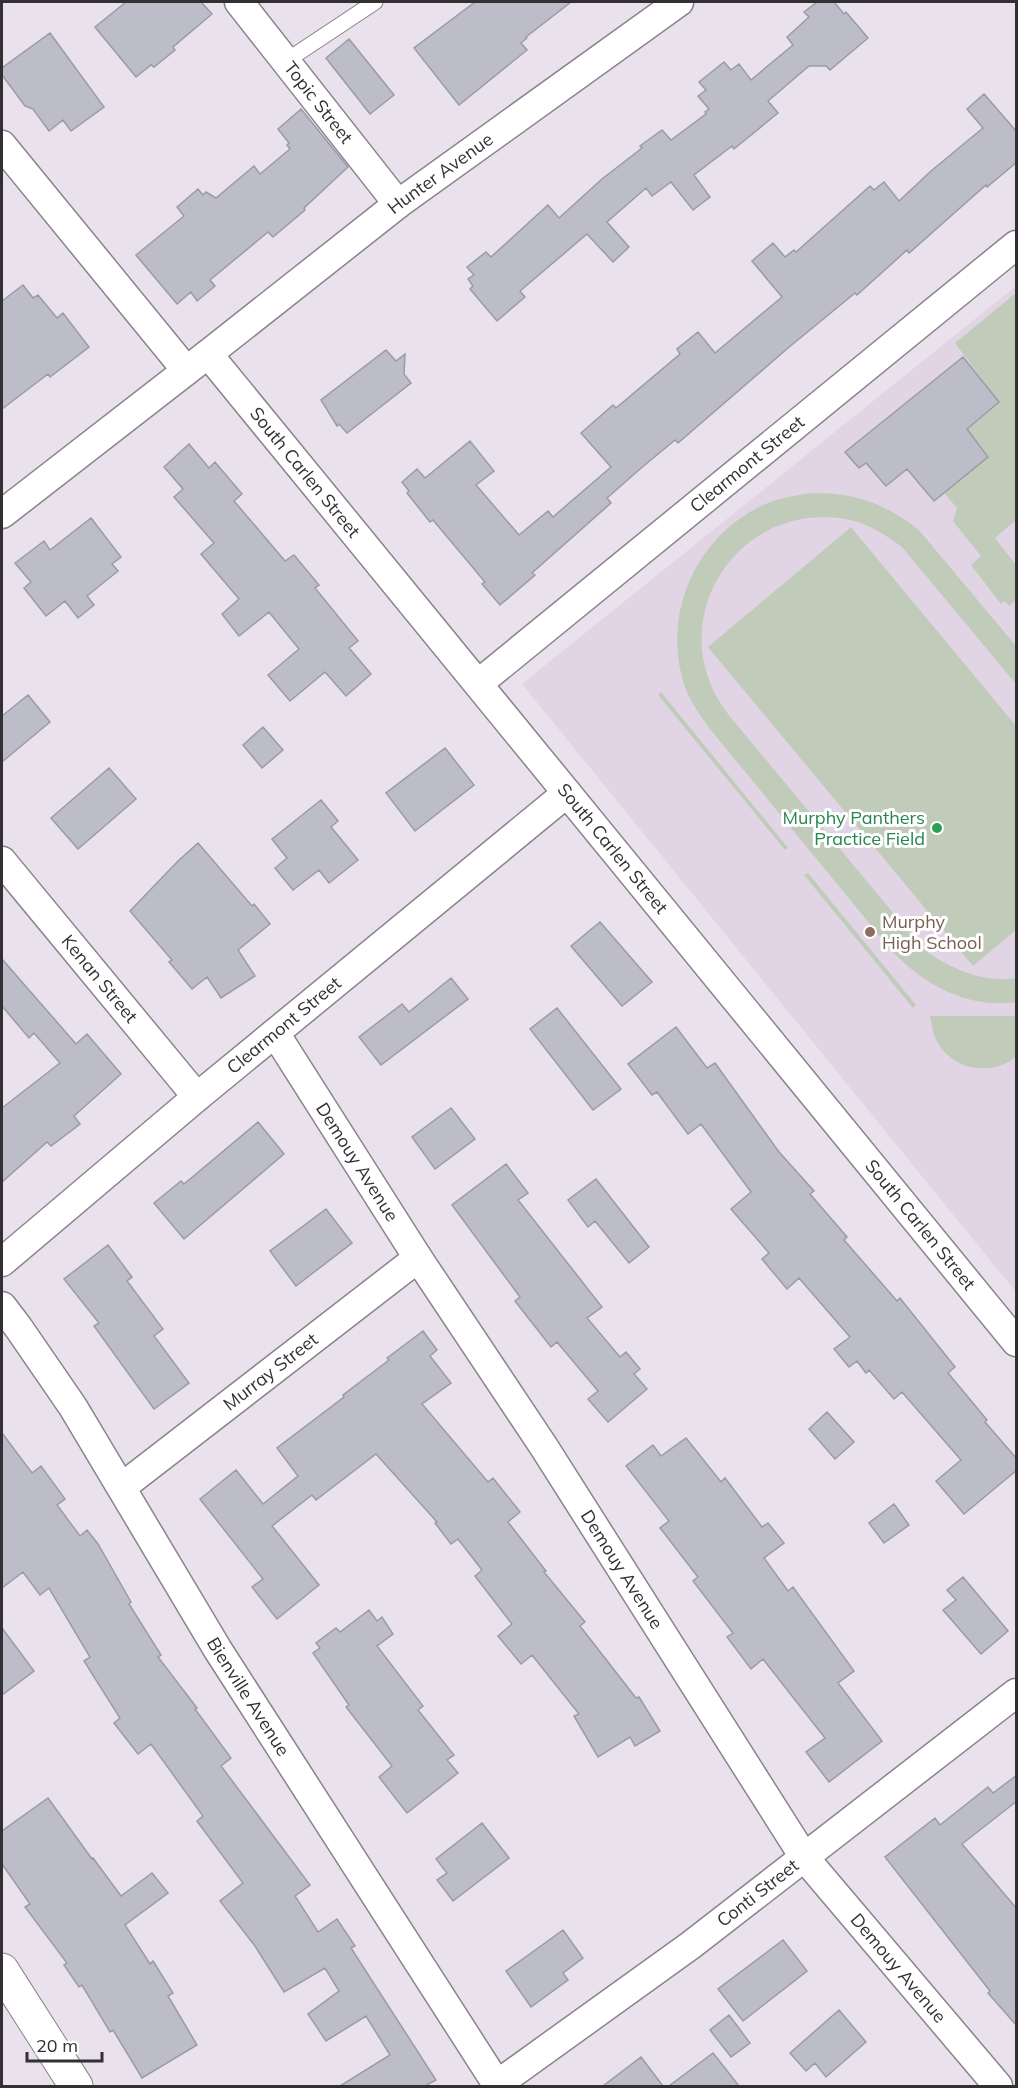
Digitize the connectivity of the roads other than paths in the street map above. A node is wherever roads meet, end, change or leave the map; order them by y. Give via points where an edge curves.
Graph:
1 (239, 2) edge
2 (375, 2) edge
3 (679, 2) edge
4 (286, 61) junction
5 (2, 146) edge
6 (398, 204) junction
7 (1017, 245) edge
8 (197, 362) junction
9 (2, 514) edge
10 (478, 683) junction
11 (567, 793) junction
12 (2, 861) edge
13 (275, 1033) junction
14 (197, 1097) junction
15 (418, 1258) junction
16 (2, 1262) edge
17 (2, 1306) edge
18 (1017, 1342) edge
19 (122, 1487) junction
20 (1017, 1694) edge
21 (804, 1857) junction
22 (6, 1988) edge
23 (76, 2086) edge
24 (497, 2086) edge
25 (998, 2086) edge

1 - 4 street, Topic Street
2 - 4 lane
3 - 6 street, Hunter Avenue
4 - 6 street, Topic Street
5 - 8 street, South Carlen Street
6 - 8 street, Hunter Avenue
7 - 10 street, Clearmont Street
8 - 9 street, Hunter Avenue
8 - 10 street, South Carlen Street
10 - 11 street, South Carlen Street
11 - 13 street, Clearmont Street
11 - 18 street, South Carlen Street
12 - 14 street, Kenan Street
13 - 14 street, Clearmont Street
13 - 15 street, Demouy Avenue
14 - 16 street, Clearmont Street
15 - 19 street, Murray Street
15 - 21 street, Demouy Avenue via 544,1447
17 - 19 street, Bienville Avenue via 73,1407
19 - 24 street, Bienville Avenue via 219,1650
20 - 21 street, Conti Street
21 - 24 street, Conti Street
21 - 25 street, Demouy Avenue
22 - 23 street

